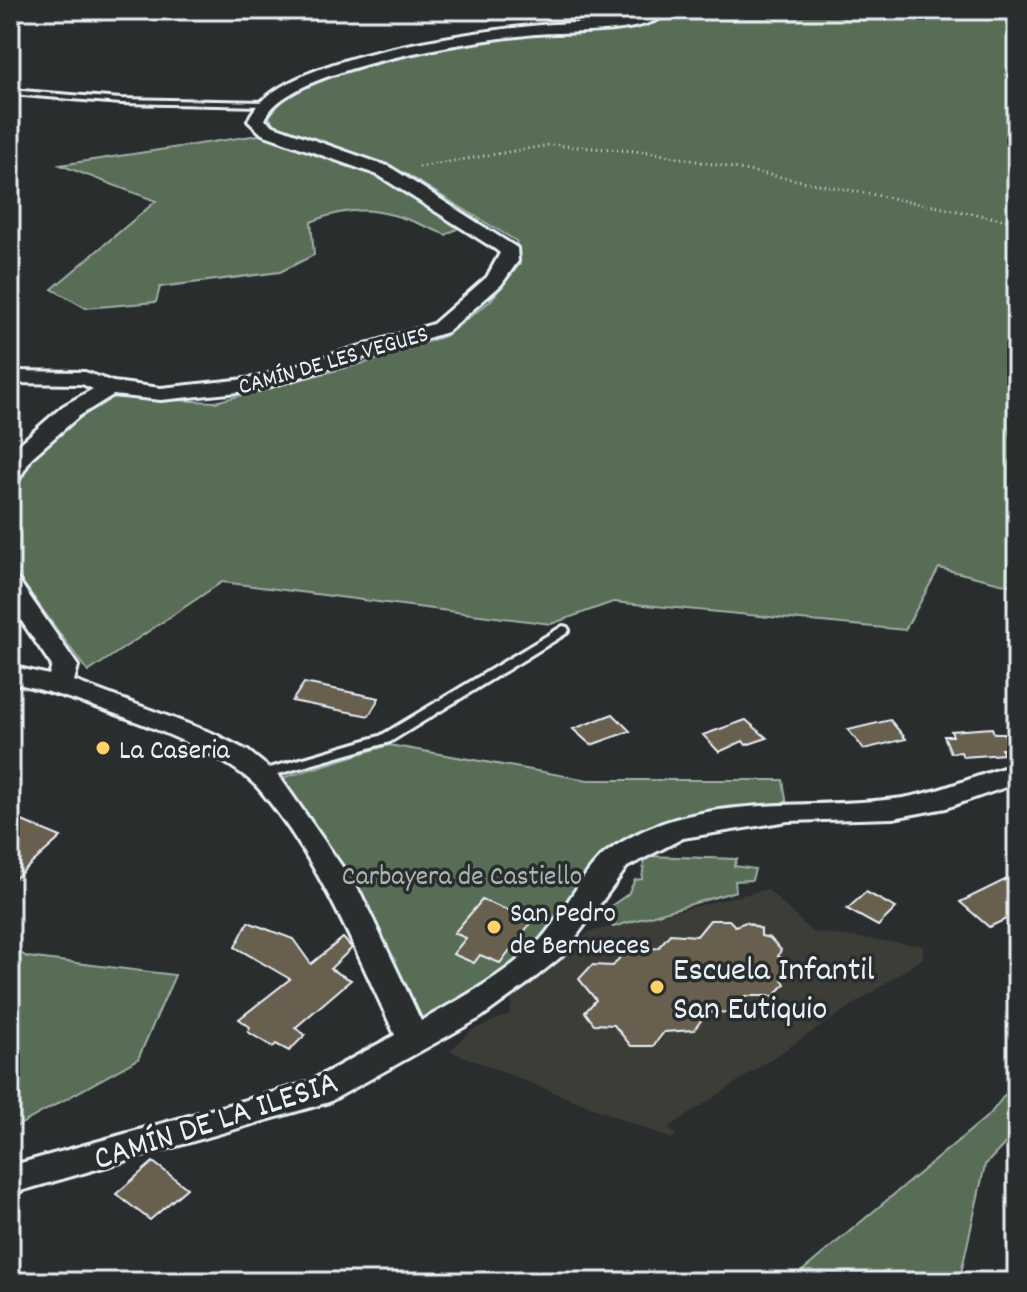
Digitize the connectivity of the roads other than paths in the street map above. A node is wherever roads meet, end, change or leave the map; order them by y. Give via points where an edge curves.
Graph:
1 (665, 10) edge
2 (10, 92) edge
3 (264, 104) junction
4 (10, 377) edge
5 (109, 388) junction
6 (10, 476) edge
7 (10, 586) edge
8 (563, 630) dead end
9 (10, 674) edge
10 (59, 685) junction
11 (1017, 773) edge
12 (261, 775) junction
13 (414, 1041) junction
14 (10, 1180) edge

1 - 3 street via 631,24 513,33 349,66 318,75
2 - 3 lane
3 - 5 street, CAMÍN DE LES VEGUES via 256,121 268,130 384,171 502,245 510,252 508,261 494,281 440,328 356,356 258,384 207,392
4 - 5 street via 85,378
5 - 6 street via 71,411 23,453
7 - 10 street via 65,666
8 - 12 lane via 385,739
9 - 10 street
10 - 12 street via 202,739
11 - 13 street, CAMÍN DE LA ILESIA via 936,801 893,809 788,812 676,829 616,860 540,958 469,1010
12 - 13 street via 346,894
13 - 14 street, CAMÍN DE LA ILESIA via 317,1093

